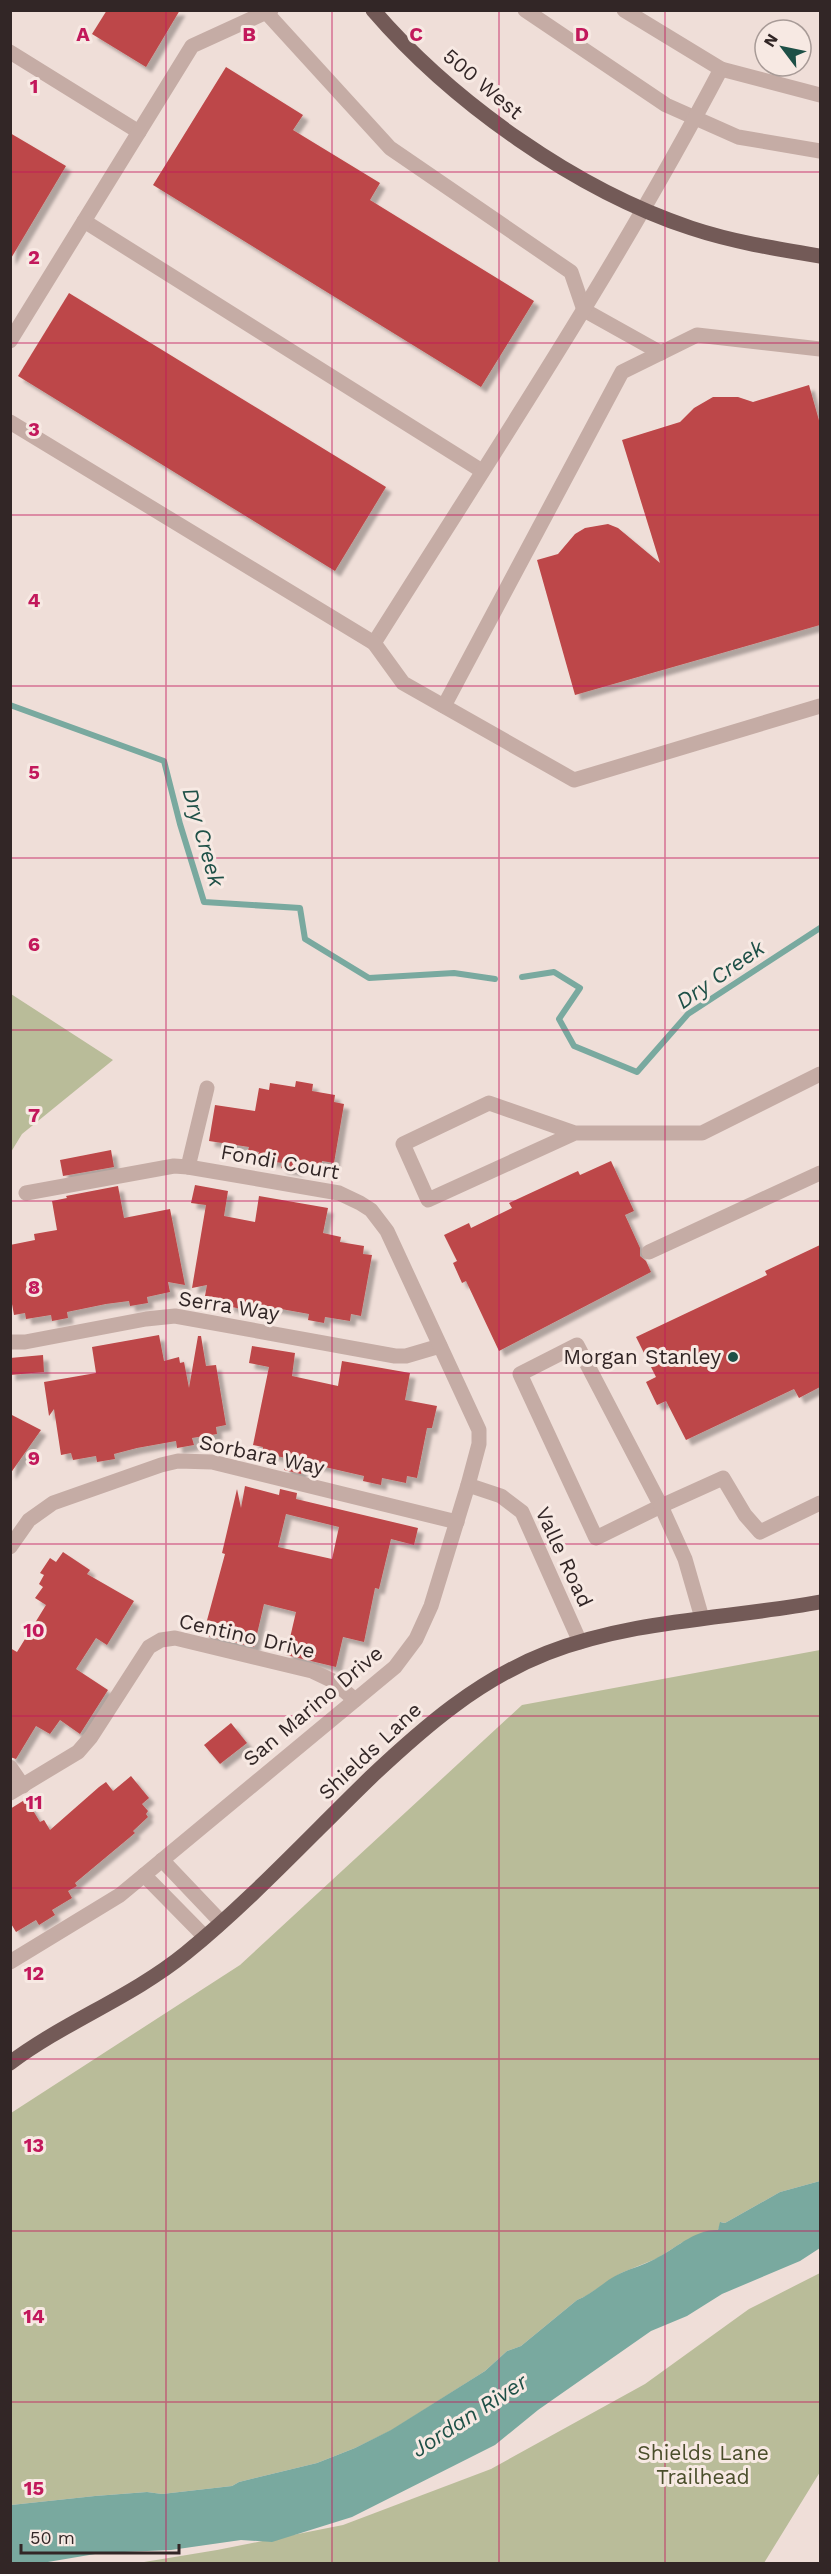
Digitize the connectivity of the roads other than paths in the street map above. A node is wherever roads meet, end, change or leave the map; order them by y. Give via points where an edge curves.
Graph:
1 (373, 10) edge
2 (525, 10) edge
3 (624, 10) edge
4 (267, 11) edge
5 (10, 52) edge
6 (721, 69) junction
7 (820, 94) edge
8 (695, 118) junction
9 (139, 132) junction
10 (820, 151) edge
11 (643, 210) junction
12 (84, 221) junction
13 (820, 256) edge
14 (584, 310) junction
15 (10, 341) edge
16 (820, 349) edge
17 (661, 353) junction
18 (10, 422) edge
19 (482, 471) junction
20 (374, 643) junction
21 (444, 706) junction
22 (820, 706) edge
23 (820, 1074) edge
24 (207, 1088) dead end
25 (575, 1133) junction
26 (188, 1167) junction
27 (820, 1173) edge
28 (26, 1193) dead end
29 (649, 1252) dead end
30 (10, 1342) edge
31 (440, 1346) junction
32 (468, 1485) junction
33 (820, 1503) edge
34 (661, 1506) junction
35 (457, 1522) junction
36 (10, 1547) edge
37 (820, 1602) edge
38 (702, 1618) junction
39 (580, 1642) junction
40 (355, 1700) junction
41 (10, 1767) edge
42 (17, 1789) edge
43 (162, 1860) junction
44 (144, 1875) junction
45 (221, 1922) junction
46 (205, 1937) junction
47 (10, 1962) edge
48 (10, 2063) edge

1 - 11 main road, 500 West via 428,66 515,138
2 - 8 street via 666,105
3 - 6 street
4 - 9 street via 192,46
4 - 14 street via 390,148 571,272
5 - 9 street
6 - 7 street
6 - 8 street
8 - 10 street via 738,137
8 - 11 street
9 - 12 street
11 - 13 main road, 500 West via 754,246
11 - 14 street
12 - 15 street
12 - 19 street
14 - 17 street
14 - 19 street
16 - 17 street via 697,335
17 - 21 street via 622,372
18 - 20 street
19 - 20 street
20 - 21 street via 403,683
21 - 22 street via 574,780
23 - 25 street via 702,1133
24 - 26 street
25 - 25 street via 428,1200 403,1144 489,1103
26 - 28 street, Fondi Court
26 - 31 street, Fondi Court via 339,1194 371,1210 387,1231
27 - 29 street
30 - 31 street, Serra Way via 176,1316 395,1356
31 - 32 street, San Marino Drive via 479,1430
32 - 35 street, San Marino Drive
32 - 39 street, Valle Road via 501,1496 522,1512
33 - 34 street via 760,1532 723,1478
34 - 34 street via 577,1345 520,1374 596,1538
34 - 38 street via 685,1559
35 - 36 street, Sorbara Way via 212,1462 178,1461 53,1503 30,1520
35 - 40 street, San Marino Drive via 431,1606 416,1639 394,1667
37 - 38 main road, Shields Lane
38 - 39 main road, Shields Lane
39 - 45 main road, Shields Lane via 515,1667 433,1720
40 - 42 street, Centino Drive via 333,1681 302,1668 176,1638 161,1640 144,1653 85,1745
40 - 43 street, San Marino Drive
41 - 42 street
43 - 44 street, San Marino Drive
43 - 45 street
44 - 46 street
44 - 47 street, San Marino Drive via 106,1905
45 - 46 main road, Shields Lane
46 - 48 main road, Shields Lane via 150,1979 55,2031

